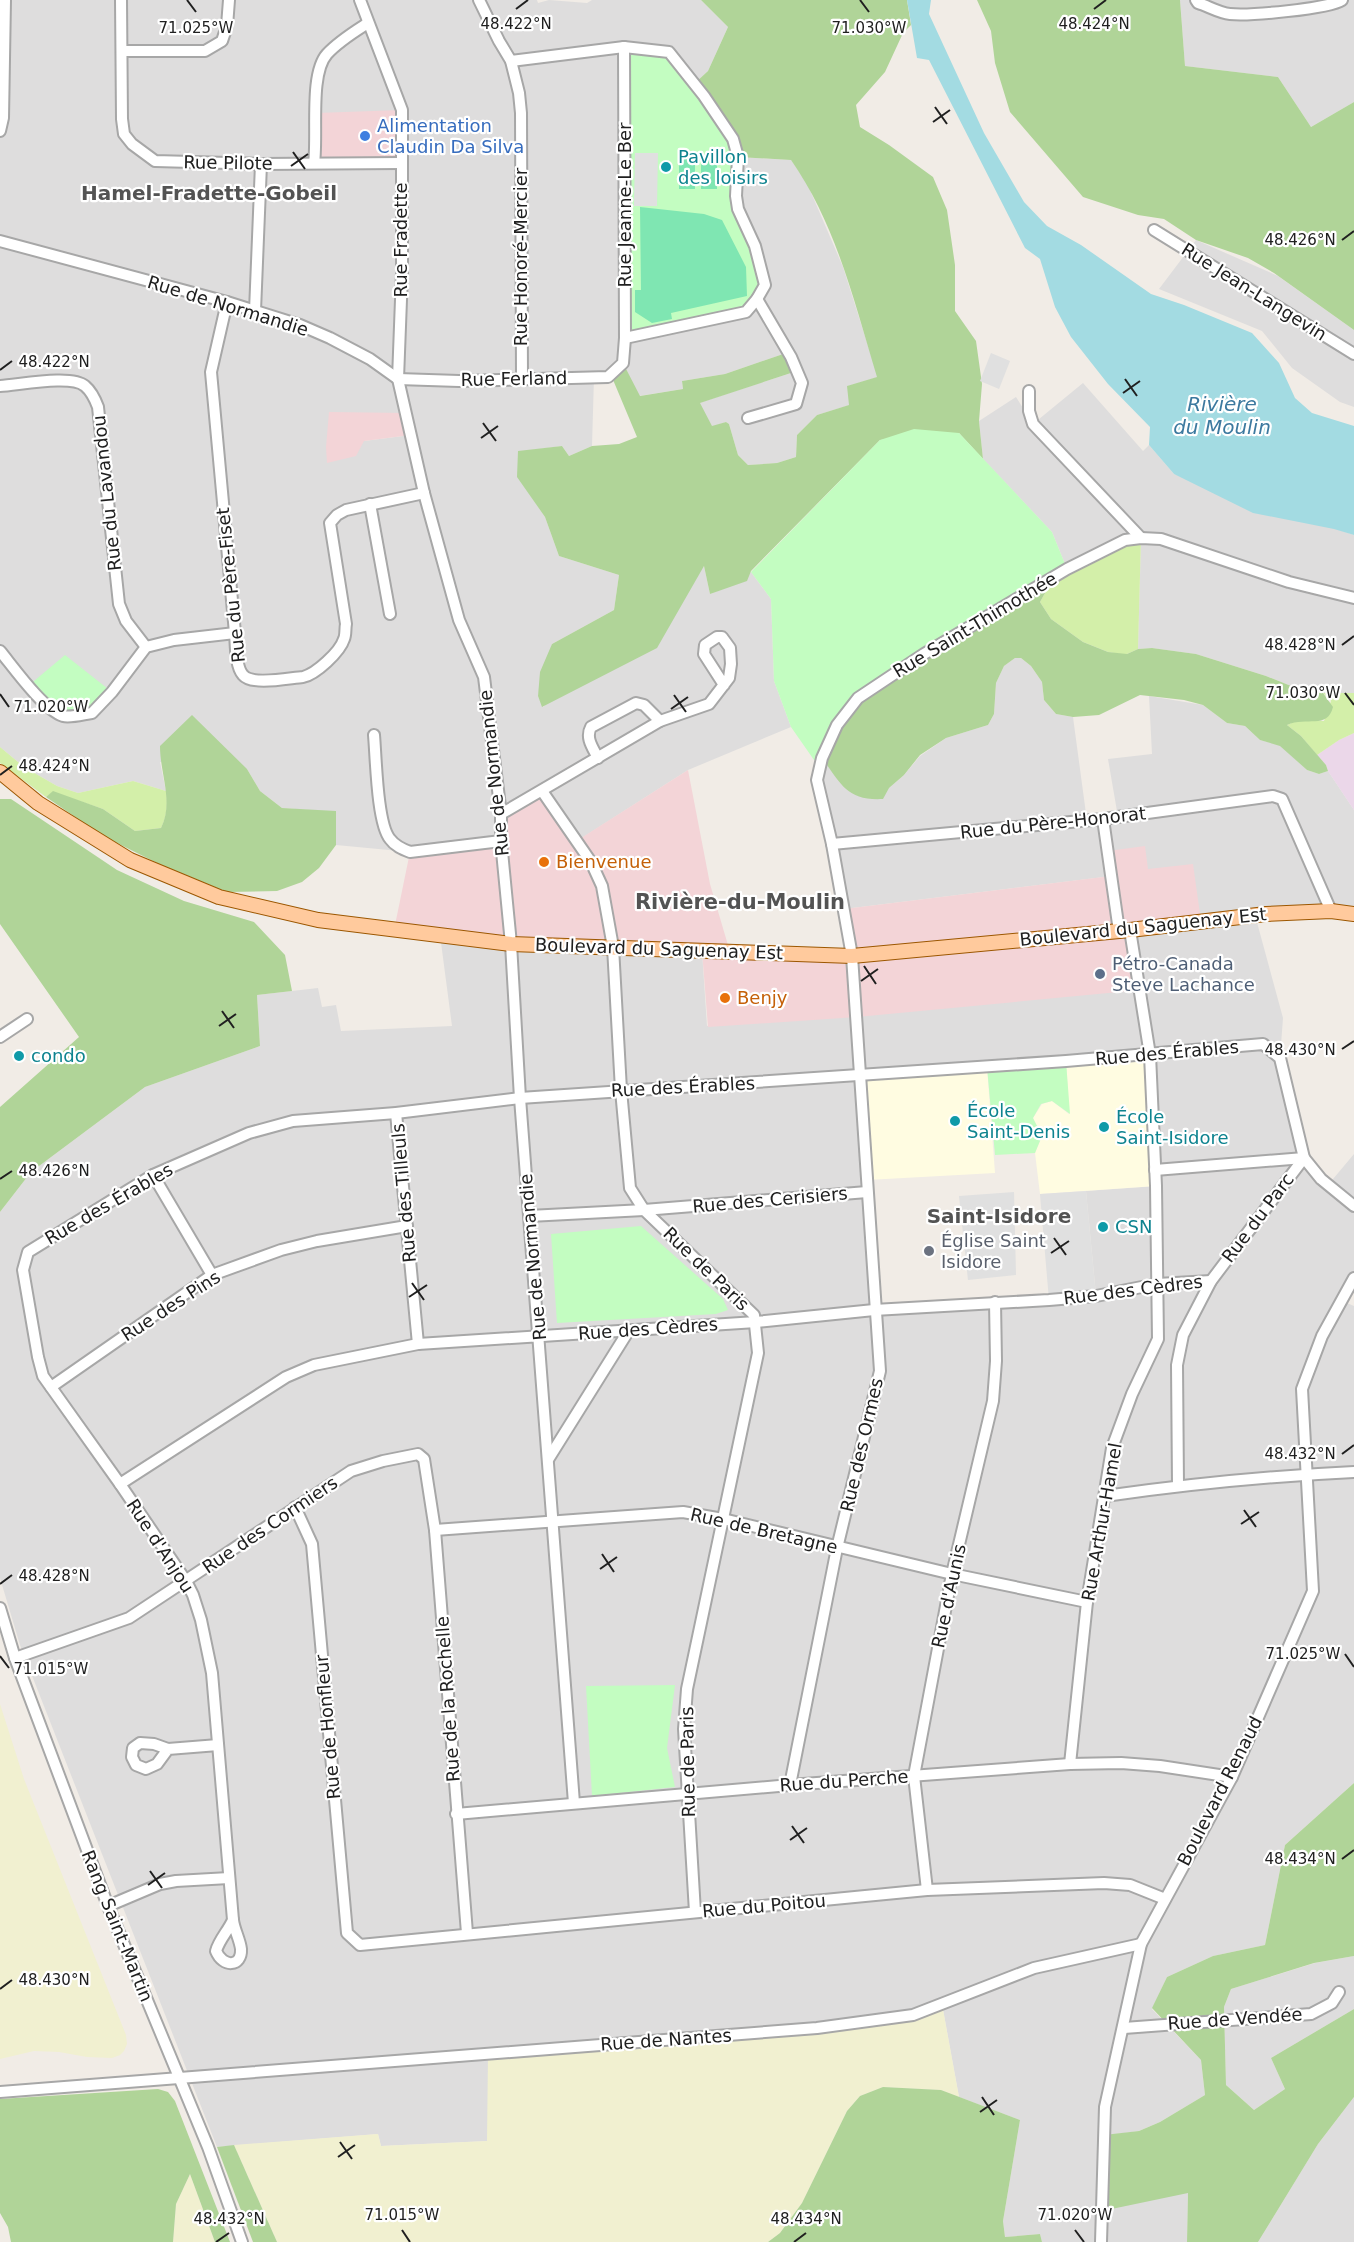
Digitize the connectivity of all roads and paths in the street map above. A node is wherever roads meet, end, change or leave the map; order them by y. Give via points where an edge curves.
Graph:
1 (5, 0) edge
2 (121, 0) edge
3 (229, 0) edge
4 (360, 0) edge
5 (479, 0) edge
6 (1196, 0) edge
7 (1342, 0) edge
8 (368, 23) junction
9 (624, 47) junction
10 (122, 51) junction
11 (511, 61) junction
12 (0, 131) edge
13 (314, 163) junction
14 (402, 163) junction
15 (261, 165) junction
16 (1154, 230) dead end
17 (0, 241) edge
18 (757, 299) junction
19 (227, 302) junction
20 (255, 310) junction
21 (626, 338) junction
22 (1354, 354) edge
23 (623, 363) joint
24 (522, 378) junction
25 (398, 379) junction
26 (0, 386) edge
27 (1029, 391) dead end
28 (748, 418) dead end
29 (424, 493) junction
30 (370, 504) junction
31 (1141, 538) junction
32 (1354, 598) edge
33 (390, 614) dead end
34 (235, 633) junction
35 (146, 647) junction
36 (0, 651) edge
37 (724, 684) dead end
38 (660, 721) junction
39 (374, 735) dead end
40 (598, 758) junction
41 (0, 772) edge
42 (542, 791) junction
43 (501, 814) junction
44 (1103, 819) junction
45 (501, 841) junction
46 (832, 844) junction
47 (1331, 911) junction
48 (1354, 914) edge
49 (1125, 930) junction
50 (512, 944) junction
51 (614, 947) junction
52 (852, 956) junction
53 (27, 1019) dead end
54 (0, 1037) edge
55 (1150, 1055) junction
56 (861, 1076) junction
57 (621, 1090) junction
58 (520, 1098) junction
59 (396, 1113) junction
60 (1304, 1158) junction
61 (1155, 1170) junction
62 (153, 1175) junction
63 (867, 1192) junction
64 (1354, 1206) edge
65 (644, 1210) junction
66 (529, 1216) junction
67 (407, 1226) junction
68 (23, 1269) joint
69 (212, 1275) junction
70 (1354, 1278) edge
71 (1211, 1281) junction
72 (1157, 1284) junction
73 (995, 1302) junction
74 (874, 1310) junction
75 (756, 1322) junction
76 (629, 1330) junction
77 (539, 1336) junction
78 (418, 1344) junction
79 (51, 1387) junction
80 (549, 1458) junction
81 (425, 1466) joint
82 (1354, 1472) edge
83 (1307, 1474) junction
84 (120, 1484) junction
85 (1178, 1485) junction
86 (1105, 1496) junction
87 (295, 1507) junction
88 (552, 1520) junction
89 (723, 1520) junction
90 (435, 1530) junction
91 (837, 1548) junction
92 (952, 1574) junction
93 (186, 1581) junction
94 (1087, 1602) junction
95 (0, 1608) edge
96 (15, 1658) junction
97 (218, 1745) junction
98 (168, 1749) dead end
99 (1070, 1764) junction
100 (914, 1776) junction
101 (1232, 1777) junction
102 (790, 1785) junction
103 (687, 1795) junction
104 (574, 1803) junction
105 (456, 1814) junction
106 (229, 1878) junction
107 (927, 1890) junction
108 (1165, 1899) junction
109 (108, 1906) junction
110 (695, 1912) junction
111 (232, 1920) dead end
112 (467, 1934) junction
113 (1141, 1944) junction
114 (360, 1945) joint
115 (1339, 1992) dead end
116 (1124, 2028) junction
117 (180, 2079) junction
118 (0, 2092) edge
119 (242, 2242) edge
120 (1101, 2242) edge

1 - 12 street
2 - 10 street
3 - 10 street via 222,40 205,51
4 - 8 street, Rue Fradette
5 - 11 street, Rue Honoré-Mercier
6 - 7 street via 1229,14 1299,10
8 - 13 street via 326,55 316,79
8 - 14 street, Rue Fradette via 402,110
9 - 11 street
9 - 18 street via 669,52 733,139 738,157 738,209 755,246 765,285
9 - 21 street, Rue Jeanne-Le Ber
10 - 15 street, Rue Pilote via 122,119 124,134 132,144 155,161
11 - 24 street, Rue Honoré-Mercier via 521,113
13 - 14 street, Rue Pilote
13 - 15 street, Rue Pilote
14 - 25 street, Rue Fradette
15 - 20 street
16 - 22 street, Rue Jean-Langevin
17 - 19 street, Rue de Normandie
18 - 21 street via 746,312
18 - 28 street via 802,383 796,404
19 - 20 street, Rue de Normandie
19 - 34 street, Rue du Père-Fiset via 211,372
20 - 25 street, Rue de Normandie via 330,338
21 - 23 street, Rue Jeanne-Le Ber
23 - 24 street, Rue Ferland via 608,377
24 - 25 street, Rue Ferland
25 - 29 street, Rue de Normandie
26 - 35 street, Rue du Lavandou via 72,380 84,385 93,396 98,406 119,604 126,621
27 - 31 street via 1033,424
29 - 30 street, Rue du Père-Fiset
29 - 43 street, Rue de Normandie via 459,620 484,677
30 - 33 street
30 - 34 street, Rue du Père-Fiset via 346,510 330,523 346,624 344,640 323,666 309,676 253,681 239,667
31 - 32 street, Rue Saint-Thimothée via 1161,539 1289,582
31 - 46 street, Rue Saint-Thimothée via 1125,540 1067,569 858,698 837,725 817,780
34 - 35 street
35 - 36 street via 92,713 65,716 28,686
37 - 38 street via 708,704
38 - 40 street
38 - 40 street via 644,705 636,703 591,727 589,741
39 - 45 street via 382,823 388,838 398,847 410,852
40 - 42 street
41 - 50 main road, Boulevard du Saguenay Est via 38,803 130,860 219,897 318,920
42 - 43 street
42 - 51 street, Rue de Paris via 591,862 602,886
43 - 45 street, Rue de Normandie
44 - 46 street, Rue du Père-Honorat
44 - 47 street, Rue du Père-Honorat via 1273,796 1282,799
44 - 49 street, Rue Arthur-Hamel
45 - 50 street, Rue de Normandie
46 - 52 street, Rue Saint-Thimothée
47 - 48 main road, Boulevard du Saguenay Est
47 - 49 main road, Boulevard du Saguenay Est
49 - 52 main road, Boulevard du Saguenay Est
49 - 55 street, Rue Arthur-Hamel
50 - 51 main road, Boulevard du Saguenay Est
50 - 58 street, Rue de Normandie
51 - 52 main road, Boulevard du Saguenay Est
51 - 57 street, Rue de Paris
52 - 56 street, Rue des Ormes
53 - 54 street
55 - 56 street, Rue des Érables
55 - 60 street, Rue des Érables via 1263,1044 1280,1058
55 - 61 street, Rue Arthur-Hamel
56 - 57 street, Rue des Érables
56 - 63 street, Rue des Ormes
57 - 58 street, Rue des Érables
57 - 65 street, Rue de Paris via 630,1188
58 - 59 street, Rue des Érables
58 - 66 street, Rue de Normandie
59 - 62 street, Rue des Érables via 293,1121 249,1133
59 - 67 street, Rue des Tilleuls
60 - 61 street
60 - 64 street via 1321,1179
60 - 71 street, Rue du Parc
61 - 72 street, Rue Arthur-Hamel
62 - 68 street, Rue des Érables via 28,1252
62 - 69 street
63 - 65 street, Rue des Cerisiers
63 - 74 street, Rue des Ormes
65 - 66 street, Rue des Cerisiers
65 - 75 street, Rue de Paris via 754,1315
66 - 77 street, Rue de Normandie
67 - 69 street, Rue des Pins via 281,1250
67 - 78 street, Rue des Tilleuls
68 - 79 street, Rue d'Anjou via 38,1357
69 - 79 street, Rue des Pins
70 - 83 street, Boulevard Renaud via 1322,1336 1302,1389
71 - 72 street, Rue des Cèdres
71 - 85 street, Rue du Parc via 1183,1335 1177,1365
72 - 73 street, Rue des Cèdres via 1096,1296
72 - 86 street, Rue Arthur-Hamel via 1158,1339 1112,1448
73 - 74 street, Rue des Cèdres
73 - 92 street, Rue d'Aunis via 993,1401
74 - 75 street, Rue des Cèdres
74 - 91 street, Rue des Ormes via 880,1371
75 - 76 street, Rue des Cèdres
75 - 89 street, Rue de Paris via 758,1353
76 - 77 street, Rue des Cèdres
76 - 80 street
77 - 78 street, Rue des Cèdres
77 - 80 street, Rue de Normandie
78 - 84 street, Rue des Cèdres via 314,1365 286,1377
79 - 84 street, Rue d'Anjou
80 - 88 street, Rue de Normandie
81 - 87 street, Rue des Cormiers via 424,1458 418,1454 351,1471
81 - 90 street, Rue de la Rochelle
82 - 83 street
83 - 85 street
83 - 101 street, Boulevard Renaud via 1312,1591
84 - 93 street, Rue d'Anjou
85 - 86 street
86 - 94 street, Rue Arthur-Hamel
87 - 93 street, Rue des Cormiers
87 - 114 street, Rue de Honfleur via 312,1544 346,1934
88 - 89 street, Rue de Bretagne via 683,1512
88 - 90 street, Rue de Bretagne
88 - 104 street, Rue de Normandie
89 - 91 street, Rue de Bretagne
89 - 103 street, Rue de Paris via 687,1689
90 - 105 street, Rue de la Rochelle
91 - 92 street, Rue de Bretagne
91 - 102 street, Rue des Ormes
92 - 94 street, Rue de Bretagne
92 - 100 street, Rue d'Aunis
93 - 96 street, Rue des Cormiers via 129,1618
93 - 97 street, Rue d'Anjou via 201,1620 212,1673
94 - 99 street, Rue Arthur-Hamel
95 - 96 street, Rang Saint-Martin
96 - 109 street, Rang Saint-Martin
97 - 98 street
97 - 106 street, Rue d'Anjou
99 - 100 street, Rue du Perche
99 - 101 street, Rue du Perche via 1150,1766
100 - 102 street, Rue du Perche
100 - 107 street, Rue d'Aunis
101 - 108 street, Boulevard Renaud
102 - 103 street, Rue du Perche
103 - 104 street, Rue du Perche
103 - 110 street, Rue de Paris
104 - 105 street, Rue du Perche
105 - 112 street, Rue de la Rochelle
106 - 109 street via 160,1884
106 - 111 street, Rue d'Anjou
107 - 108 street, Rue du Poitou via 1104,1882 1130,1885
107 - 110 street, Rue du Poitou
108 - 113 street, Boulevard Renaud
109 - 117 street, Rang Saint-Martin
110 - 112 street, Rue du Poitou
112 - 114 street, Rue du Poitou
113 - 116 street, Boulevard Renaud
113 - 117 street, Rue de Nantes via 1034,1968 913,2015 817,2028
115 - 116 street, Rue de Vendée via 1332,2003 1311,2014
116 - 120 street, Boulevard Renaud via 1105,2107
117 - 118 street, Rue de Nantes
117 - 119 street, Rang Saint-Martin

